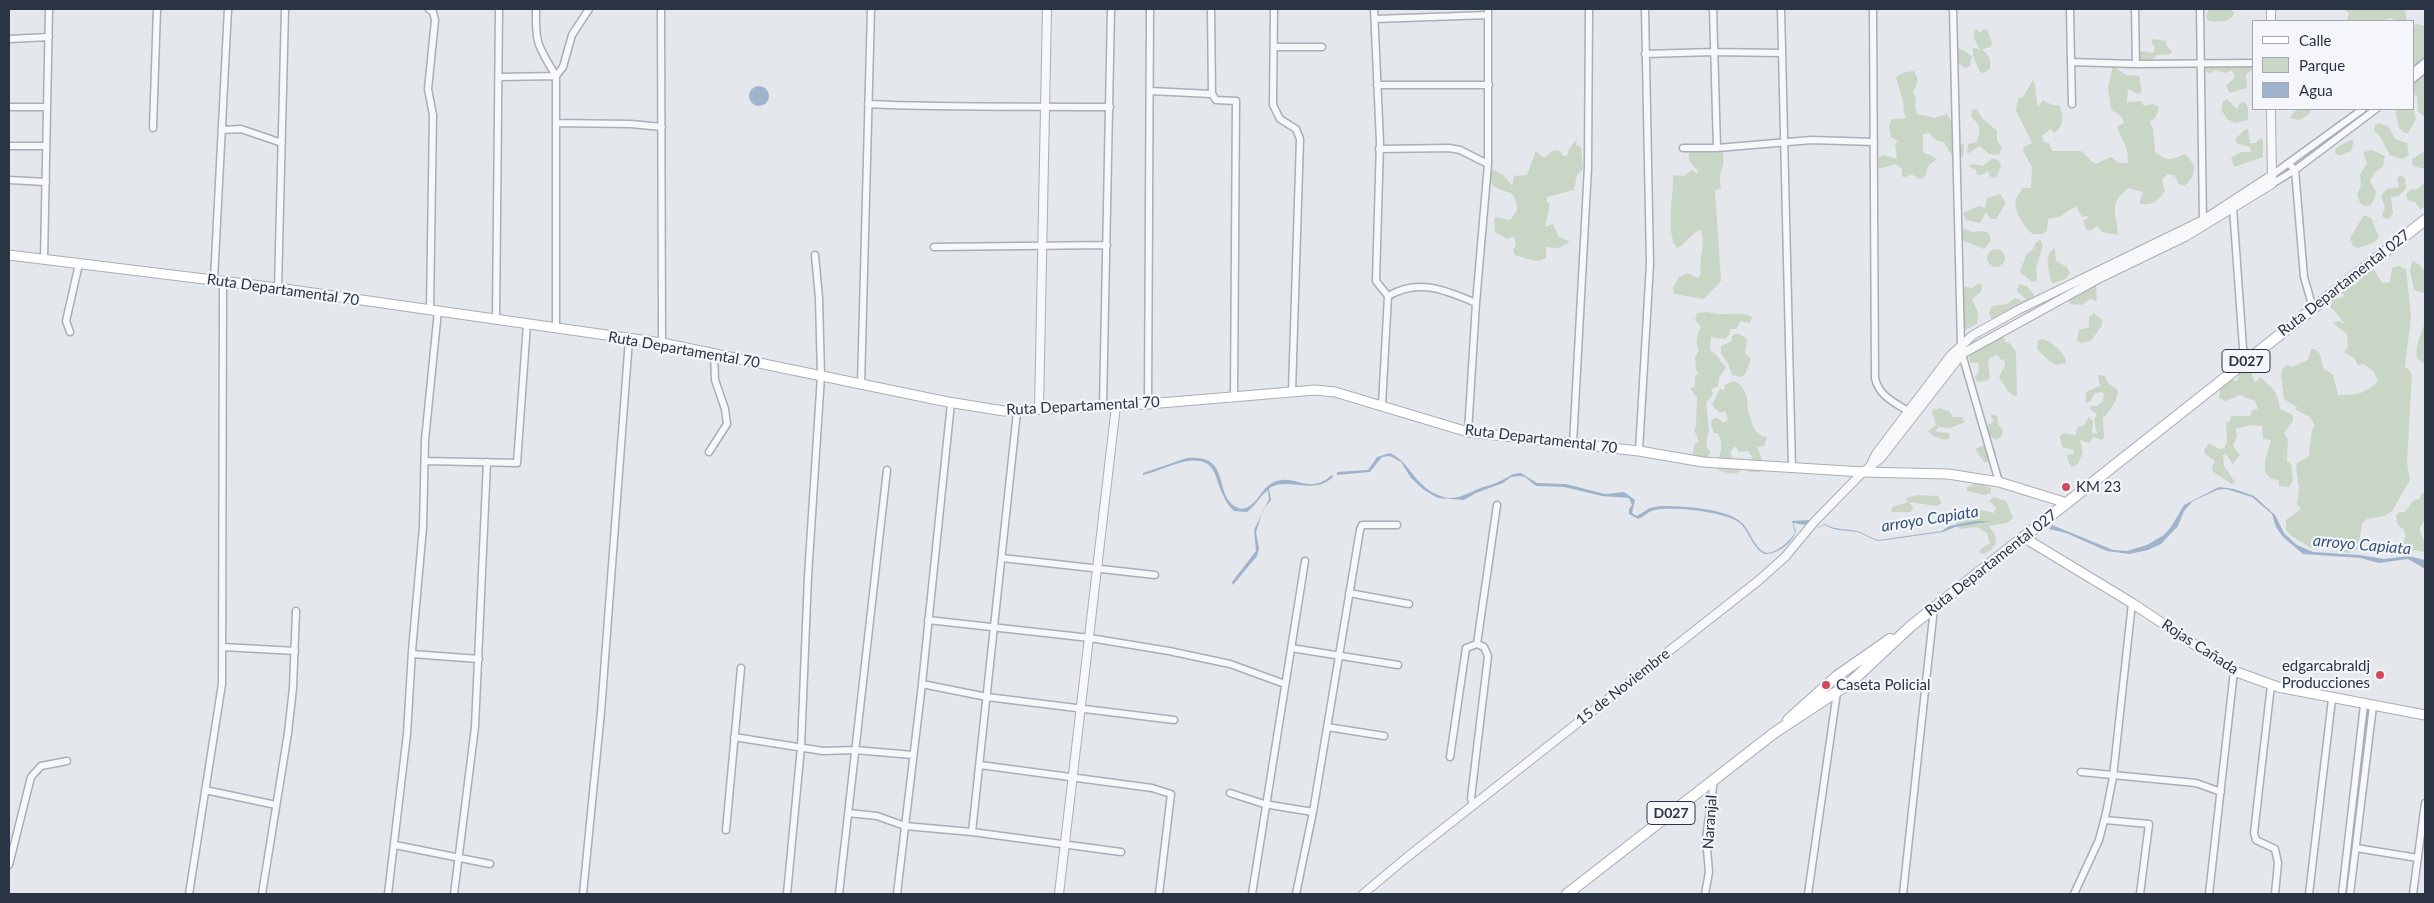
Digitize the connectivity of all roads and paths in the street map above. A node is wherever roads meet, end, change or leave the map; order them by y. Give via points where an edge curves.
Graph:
1 (49, 9) edge
2 (157, 9) edge
3 (228, 9) edge
4 (285, 9) edge
5 (429, 9) edge
6 (499, 9) edge
7 (536, 9) edge
8 (589, 9) edge
9 (661, 9) edge
10 (872, 9) edge
11 (1047, 9) edge
12 (1111, 9) edge
13 (1150, 9) edge
14 (1211, 9) edge
15 (1274, 9) edge
16 (1374, 9) edge
17 (1589, 9) edge
18 (1645, 9) edge
19 (1712, 9) edge
20 (1781, 9) edge
21 (1873, 9) edge
22 (1953, 9) edge
23 (2070, 9) edge
24 (2135, 9) edge
25 (2200, 9) edge
26 (1488, 12) edge
27 (1375, 19) junction
28 (48, 37) junction
29 (9, 39) edge
30 (1274, 47) junction
31 (1322, 47) dead end
32 (1714, 52) junction
33 (1781, 53) junction
34 (1645, 54) junction
35 (2070, 62) junction
36 (2201, 62) junction
37 (2425, 62) edge
38 (2252, 63) edge
39 (2136, 64) junction
40 (2425, 69) edge
41 (2414, 71) edge
42 (556, 76) junction
43 (499, 77) junction
44 (2414, 78) edge
45 (1377, 85) junction
46 (1489, 85) junction
47 (1150, 91) junction
48 (1212, 94) junction
49 (868, 104) junction
50 (2072, 104) dead end
51 (1046, 106) junction
52 (9, 107) edge
53 (47, 107) junction
54 (1110, 107) junction
55 (2271, 110) edge
56 (2362, 110) edge
57 (2375, 110) edge
58 (556, 123) junction
59 (662, 127) junction
60 (153, 128) dead end
61 (222, 130) junction
62 (282, 142) junction
63 (1785, 142) junction
64 (1874, 142) junction
65 (9, 146) edge
66 (46, 146) junction
67 (1683, 148) dead end
68 (1718, 148) junction
69 (1380, 149) junction
70 (1488, 164) junction
71 (2289, 164) junction
72 (2295, 170) junction
73 (9, 180) edge
74 (2272, 180) junction
75 (46, 182) junction
76 (2233, 208) junction
77 (2425, 220) edge
78 (2203, 223) junction
79 (1044, 244) junction
80 (1107, 245) junction
81 (934, 247) dead end
82 (9, 255) edge
83 (815, 255) dead end
84 (44, 260) junction
85 (79, 264) junction
86 (219, 281) junction
87 (278, 288) junction
88 (1388, 296) junction
89 (1476, 303) junction
90 (2312, 308) junction
91 (434, 311) junction
92 (496, 319) junction
93 (527, 324) junction
94 (556, 328) junction
95 (70, 332) dead end
96 (629, 339) junction
97 (662, 344) junction
98 (1961, 345) junction
99 (714, 354) junction
100 (1962, 354) junction
101 (2244, 362) junction
102 (821, 376) junction
103 (861, 385) junction
104 (1292, 391) junction
105 (1234, 396) junction
106 (951, 403) junction
107 (1148, 404) junction
108 (1102, 406) junction
109 (1116, 406) junction
110 (1382, 406) junction
111 (1040, 410) junction
112 (1017, 412) junction
113 (1911, 413) junction
114 (1468, 432) junction
115 (1573, 444) junction
116 (1639, 451) junction
117 (709, 452) dead end
118 (426, 461) junction
119 (487, 462) junction
120 (1792, 468) junction
121 (1867, 469) junction
122 (887, 470) dead end
123 (1999, 482) junction
124 (2067, 502) junction
125 (1497, 505) dead end
126 (1398, 524) dead end
127 (2023, 538) junction
128 (1002, 558) junction
129 (1305, 561) dead end
130 (1097, 569) junction
131 (1155, 575) dead end
132 (1349, 593) junction
133 (2132, 602) junction
134 (1409, 604) dead end
135 (1934, 608) junction
136 (296, 611) dead end
137 (928, 620) junction
138 (1911, 626) junction
139 (994, 628) junction
140 (1089, 638) junction
141 (1477, 644) junction
142 (223, 647) junction
143 (1291, 648) junction
144 (295, 651) junction
145 (412, 654) junction
146 (1339, 656) junction
147 (479, 659) junction
148 (1398, 665) dead end
149 (741, 668) dead end
150 (2234, 670) junction
151 (922, 684) junction
152 (1285, 684) junction
153 (2271, 685) junction
154 (1837, 692) junction
155 (987, 697) junction
156 (2332, 699) junction
157 (2364, 705) junction
158 (2373, 706) junction
159 (1081, 708) junction
160 (2425, 715) edge
161 (1174, 720) dead end
162 (1327, 727) junction
163 (1774, 733) junction
164 (1384, 736) dead end
165 (734, 737) junction
166 (800, 747) junction
167 (855, 750) junction
168 (913, 755) junction
169 (1450, 757) dead end
170 (67, 761) dead end
171 (980, 765) junction
172 (2081, 772) dead end
173 (1073, 777) junction
174 (2113, 777) junction
175 (1714, 780) junction
176 (206, 790) junction
177 (2221, 792) junction
178 (1230, 793) dead end
179 (2425, 803) edge
180 (1264, 804) junction
181 (276, 806) junction
182 (1473, 806) junction
183 (1313, 812) junction
184 (848, 813) junction
185 (2105, 820) junction
186 (905, 826) junction
187 (726, 830) dead end
188 (972, 832) junction
189 (1065, 844) junction
190 (395, 845) junction
191 (2356, 848) junction
192 (1121, 852) dead end
193 (2418, 858) junction
194 (460, 859) junction
195 (490, 864) dead end
196 (9, 865) edge
197 (189, 894) edge
198 (262, 894) edge
199 (388, 894) edge
200 (454, 894) edge
201 (583, 894) edge
202 (787, 894) edge
203 (839, 894) edge
204 (897, 894) edge
205 (1059, 894) edge
206 (1159, 894) edge
207 (1252, 894) edge
208 (1296, 894) edge
209 (1363, 894) edge
210 (1568, 894) edge
211 (1705, 894) edge
212 (1808, 894) edge
213 (1904, 894) edge
214 (2074, 894) edge
215 (2140, 894) edge
216 (2210, 894) edge
217 (2275, 894) edge
218 (2309, 894) edge
219 (2342, 894) edge
220 (2350, 894) edge
221 (2413, 894) edge

1 - 28 street
2 - 60 street
3 - 61 street
4 - 62 street
5 - 91 street via 435,20 428,89 433,115
6 - 43 street
7 - 42 street via 535,35
8 - 42 street via 572,35 563,67
9 - 59 street
10 - 49 street
11 - 51 street
12 - 54 street
13 - 47 street
14 - 48 street
15 - 30 street
16 - 27 street
17 - 115 street via 1588,167
18 - 34 street
19 - 32 street
20 - 33 street
21 - 64 street
22 - 98 street
23 - 35 street
24 - 39 street
25 - 36 street
26 - 27 street
26 - 46 street
27 - 45 street
28 - 29 street
28 - 53 street
30 - 31 street
30 - 104 street via 1273,106 1280,119 1296,129 1300,139
32 - 33 street
32 - 34 street
32 - 68 street
33 - 63 street
34 - 116 street via 1650,264
35 - 39 street
35 - 50 street
36 - 38 street
36 - 39 street
36 - 78 street
37 - 41 street
40 - 44 street
42 - 43 street
42 - 58 street
43 - 92 street
45 - 46 street
45 - 69 street
46 - 70 street
47 - 48 street
47 - 107 street
48 - 105 street via 1216,100 1236,101
49 - 51 street
49 - 103 street
51 - 54 street
51 - 79 street
52 - 53 street
53 - 66 street
54 - 80 street
55 - 74 street
56 - 71 street
57 - 72 street
58 - 59 street
58 - 94 street
59 - 97 street
61 - 62 street via 241,128
61 - 86 street
62 - 87 street
63 - 64 street
63 - 68 street
63 - 120 street
64 - 113 street via 1875,378 1877,388 1884,396
65 - 66 street
66 - 75 street
67 - 68 street
69 - 70 street via 1448,148 1460,150
69 - 88 street via 1376,281
70 - 89 street
71 - 72 street
71 - 74 street
72 - 74 street
72 - 90 street via 2304,277
73 - 75 street
74 - 76 street
74 - 78 street
75 - 84 street
76 - 78 street
76 - 101 street
77 - 90 main road, Ruta Departamental 027 / D027
78 - 98 street via 2018,310
78 - 100 street via 2186,237 2090,283
79 - 80 street
79 - 81 street
79 - 111 street
80 - 108 street
82 - 84 main road, Ruta Departamental 70
83 - 102 street
84 - 85 main road, Ruta Departamental 70
85 - 86 main road, Ruta Departamental 70
85 - 95 street via 66,322
86 - 87 main road, Ruta Departamental 70
86 - 142 street
87 - 91 main road, Ruta Departamental 70
88 - 89 street via 1407,286 1424,286
88 - 110 street
89 - 114 street
90 - 101 main road, Ruta Departamental 027 / D027
91 - 92 main road, Ruta Departamental 70
91 - 118 street
92 - 93 main road, Ruta Departamental 70
93 - 94 main road, Ruta Departamental 70
93 - 119 street via 517,463
94 - 96 main road, Ruta Departamental 70
96 - 97 main road, Ruta Departamental 70
96 - 201 street via 601,712
97 - 99 main road, Ruta Departamental 70
98 - 113 street
99 - 102 main road, Ruta Departamental 70
99 - 117 street via 715,380 727,424
100 - 113 street
100 - 123 street
101 - 124 main road, Ruta Departamental 027 / D027
102 - 103 main road, Ruta Departamental 70
102 - 166 street
103 - 106 main road, Ruta Departamental 70
104 - 105 main road, Ruta Departamental 70
104 - 110 main road, Ruta Departamental 70 via 1335,392
105 - 107 main road, Ruta Departamental 70
106 - 112 main road, Ruta Departamental 70
106 - 137 street
107 - 109 main road, Ruta Departamental 70
108 - 109 main road, Ruta Departamental 70
108 - 111 main road, Ruta Departamental 70
109 - 130 street
110 - 114 main road, Ruta Departamental 70
111 - 112 main road, Ruta Departamental 70
112 - 128 street
113 - 121 street, 15 de Noviembre via 1881,458
114 - 115 main road, Ruta Departamental 70
115 - 116 main road, Ruta Departamental 70
116 - 120 main road, Ruta Departamental 70 via 1703,462
118 - 119 street
118 - 145 street
119 - 147 street
120 - 121 main road, Ruta Departamental 70
121 - 123 main road, Ruta Departamental 70 via 1948,474
121 - 182 street, 15 de Noviembre via 1815,521 1785,557 1758,581
122 - 167 street
123 - 124 main road, Ruta Departamental 70
124 - 127 main road, Ruta Departamental 027 / D027
125 - 141 street
126 - 132 street via 1362,525
127 - 133 main road, Rojas Cañada
127 - 135 main road, Ruta Departamental 027 / D027
128 - 130 street
128 - 139 street
129 - 143 street
130 - 131 street
130 - 140 street
132 - 134 street
132 - 146 street
133 - 150 main road, Rojas Cañada
133 - 174 street
135 - 138 main road, Ruta Departamental 027 / D027
135 - 213 street
136 - 144 street
137 - 139 street
137 - 151 street
138 - 154 main road, Ruta Departamental 027 / D027
138 - 163 main road, Ruta Departamental 027 / D027 via 1837,676
139 - 140 street
139 - 155 street
140 - 152 street via 1230,664
140 - 159 street
141 - 169 street via 1466,648
141 - 182 street via 1484,647 1488,656 1471,798
142 - 144 street
142 - 176 street via 222,684
143 - 146 street
143 - 152 street
144 - 181 street via 289,724
145 - 147 street
145 - 190 street
146 - 148 street
146 - 162 street
147 - 194 street
149 - 165 street
150 - 153 main road, Rojas Cañada
150 - 177 street
151 - 155 street
151 - 168 street
152 - 180 street
153 - 156 main road, Rojas Cañada
153 - 217 street via 2254,834 2256,840 2275,848 2278,856
154 - 163 main road, Ruta Departamental 027 / D027
154 - 212 street
155 - 159 street
155 - 171 street
156 - 157 main road, Rojas Cañada
156 - 218 street
157 - 158 main road, Rojas Cañada
157 - 219 street
158 - 160 main road, Rojas Cañada
158 - 191 street
159 - 161 street
159 - 173 street
162 - 164 street
162 - 183 street
163 - 175 main road, Ruta Departamental 027 / D027
165 - 166 street
165 - 187 street
166 - 167 street via 823,751
166 - 202 street
167 - 168 street
167 - 184 street
168 - 186 street
170 - 196 street via 41,766 31,777
171 - 173 street
171 - 188 street
172 - 174 street
173 - 189 street
173 - 206 street via 1152,788 1171,794
174 - 177 street via 2196,783
174 - 185 street
175 - 210 main road, Ruta Departamental 027 / D027
175 - 211 street, Naranjal via 1706,839 1708,872
176 - 181 street
176 - 197 street
177 - 216 street
178 - 180 street
179 - 193 street
180 - 183 street
180 - 207 street
181 - 198 street
182 - 209 street, 15 de Noviembre
183 - 208 street
184 - 186 street via 877,816
184 - 203 street
185 - 214 street
185 - 215 street via 2149,824
186 - 188 street
186 - 204 street
188 - 189 street
189 - 192 street
189 - 205 street
190 - 194 street
190 - 199 street
191 - 193 street
191 - 220 street
193 - 221 street
194 - 195 street
194 - 200 street

